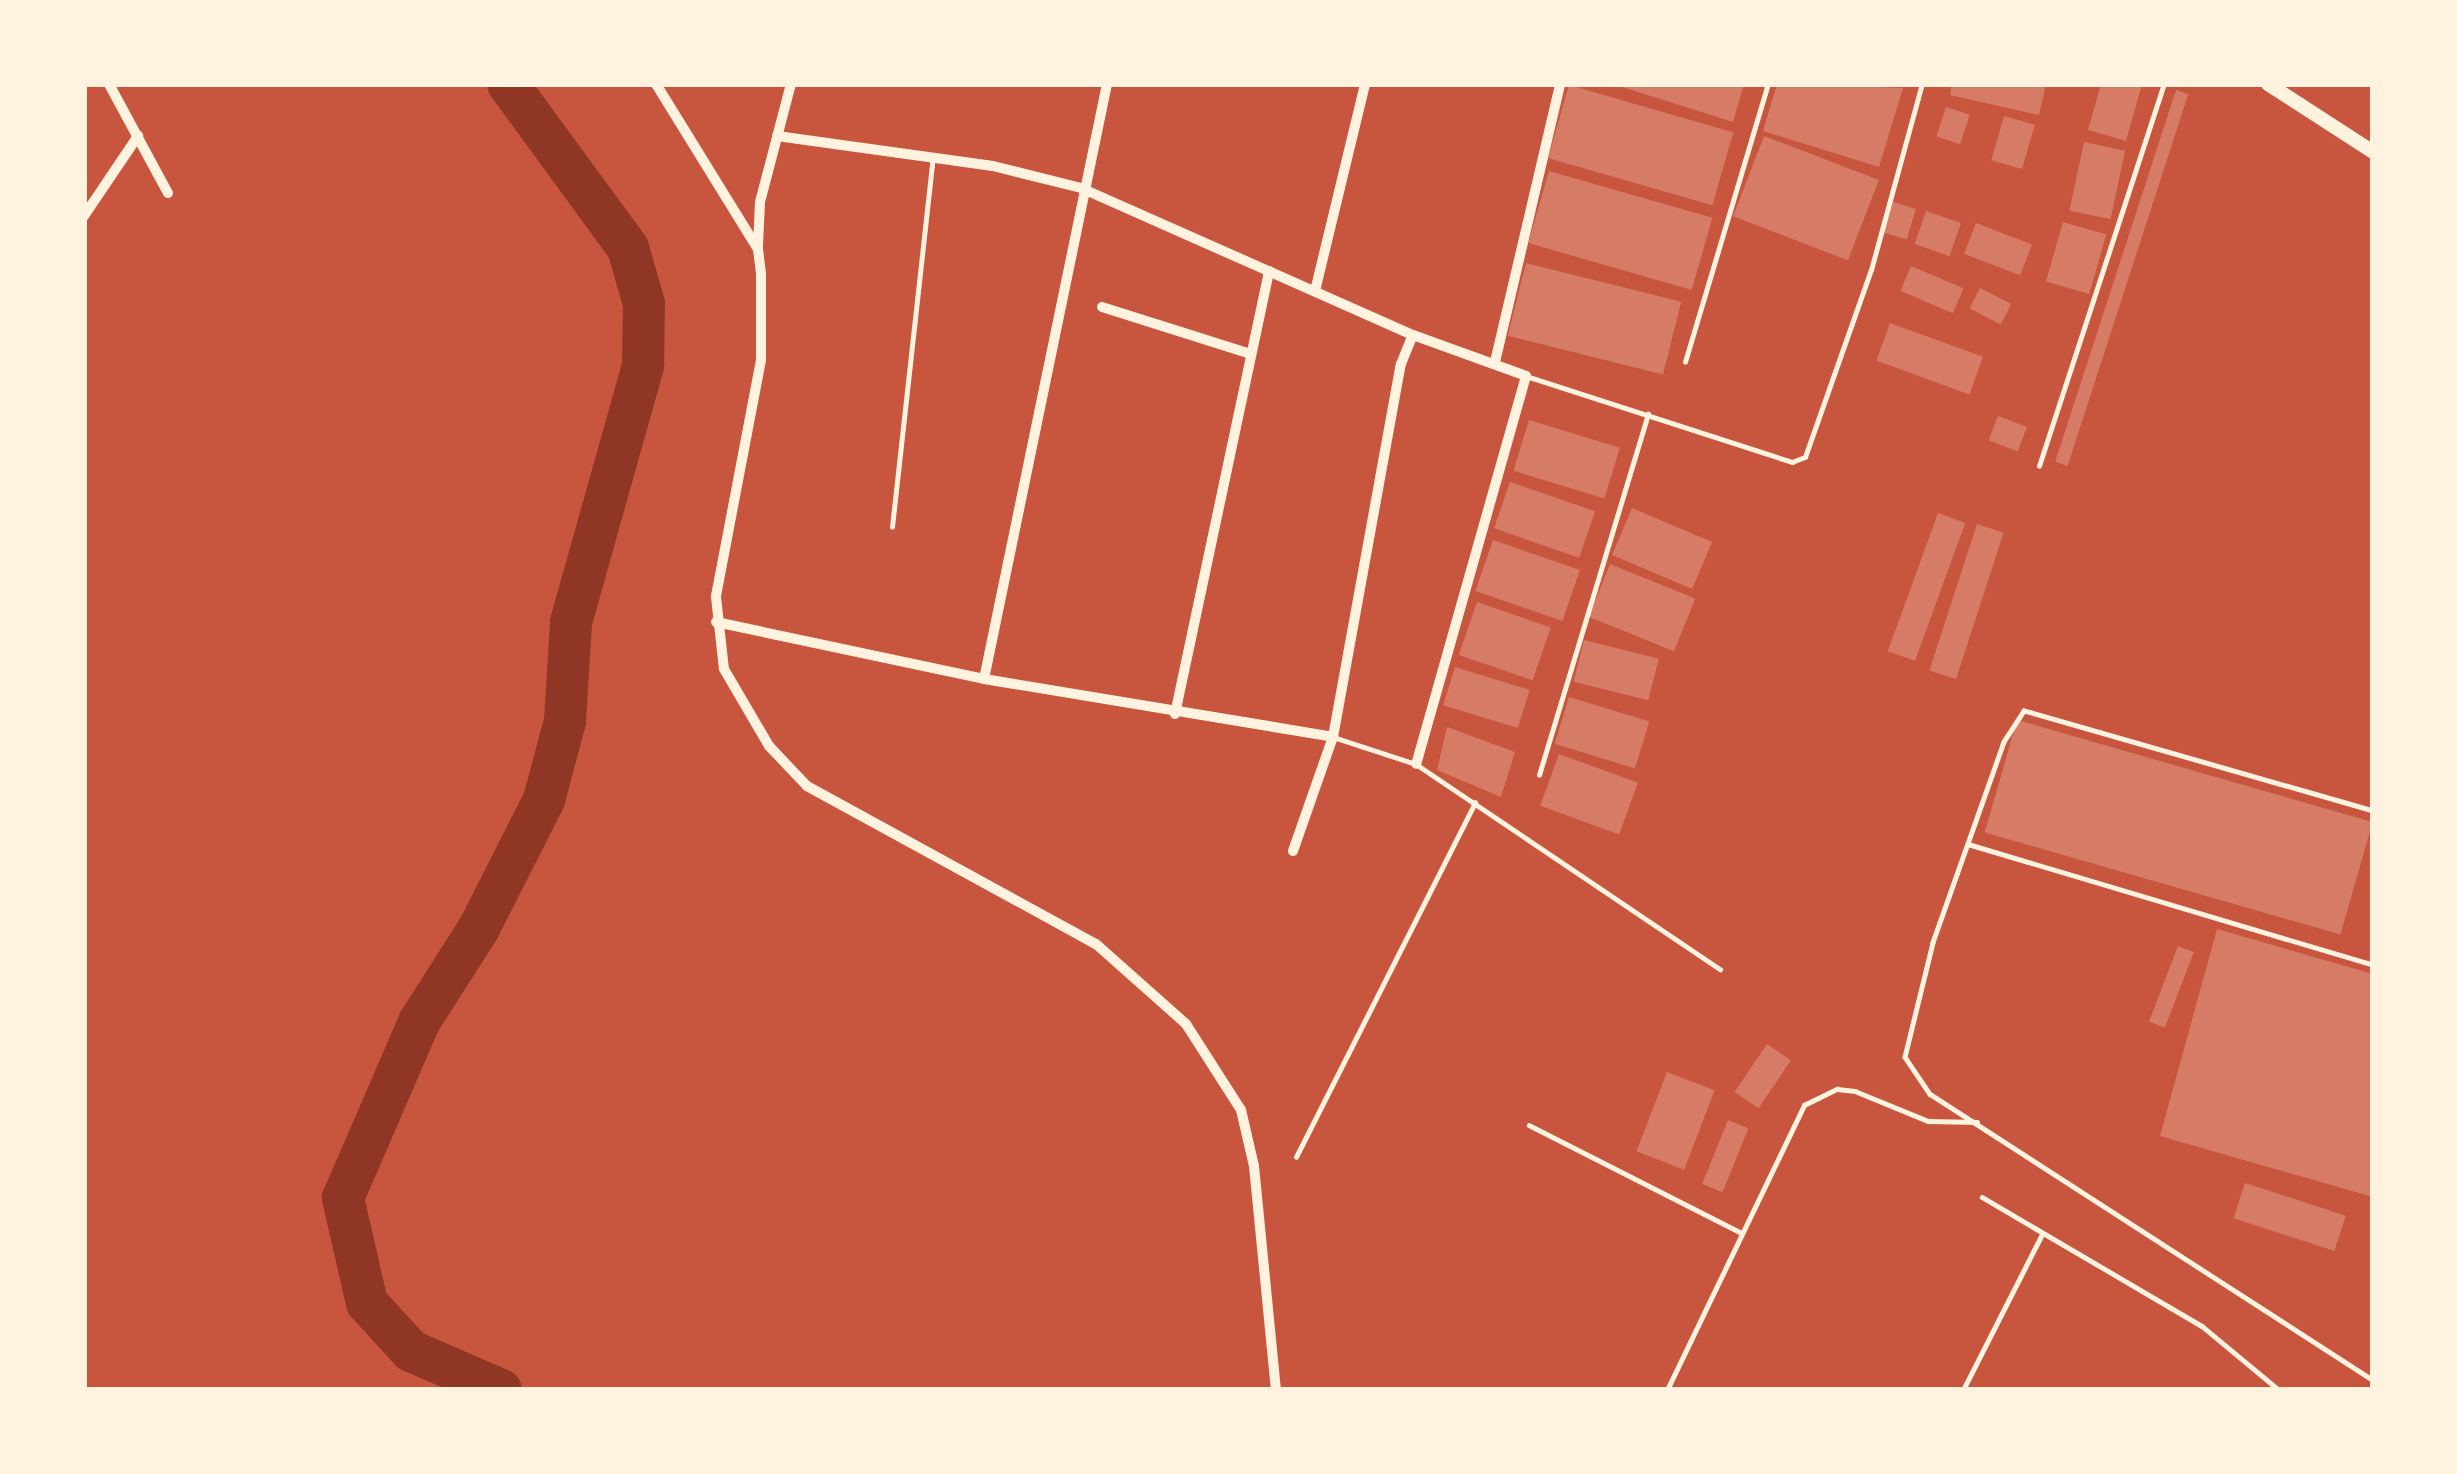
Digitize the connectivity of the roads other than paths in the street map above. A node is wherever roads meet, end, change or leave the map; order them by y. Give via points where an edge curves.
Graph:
1 (109, 84) edge
2 (656, 84) edge
3 (791, 84) edge
4 (1107, 84) edge
5 (1365, 84) edge
6 (1560, 84) edge
7 (1768, 84) edge
8 (1922, 84) edge
9 (2164, 84) edge
10 (2268, 84) edge
11 (138, 136) junction
12 (777, 136) junction
13 (2373, 152) edge
14 (933, 158) junction
15 (1081, 188) junction
16 (168, 193) dead end
17 (84, 216) edge
18 (758, 249) junction
19 (1269, 271) junction
20 (1315, 291) junction
21 (1102, 307) dead end
22 (1413, 335) junction
23 (1251, 354) junction
24 (1495, 362) junction
25 (1685, 362) dead end
26 (1526, 376) junction
27 (1648, 414) junction
28 (2039, 466) dead end
29 (892, 527) dead end
30 (716, 622) junction
31 (984, 679) junction
32 (1175, 714) junction
33 (1333, 736) junction
34 (1416, 764) junction
35 (1539, 776) dead end
36 (1475, 803) junction
37 (2373, 811) edge
38 (1968, 844) junction
39 (1293, 851) dead end
40 (2373, 965) edge
41 (1720, 969) dead end
42 (1977, 1122) junction
43 (1528, 1125) dead end
44 (1297, 1157) dead end
45 (1982, 1197) dead end
46 (1740, 1232) junction
47 (2042, 1234) junction
48 (2373, 1380) edge
49 (1276, 1390) edge
50 (1667, 1390) edge
51 (1963, 1390) edge
52 (2279, 1390) edge

1 - 11 street
2 - 18 street
3 - 12 street
4 - 15 street
5 - 20 street
6 - 24 street
7 - 25 lane
8 - 27 lane via 1870,270 1805,457 1792,462
9 - 28 lane
10 - 13 main road
11 - 16 street
11 - 17 street
12 - 14 street
12 - 18 street
14 - 15 street
14 - 29 lane
15 - 19 street
15 - 31 street
18 - 30 street via 761,361
19 - 20 street
19 - 23 street
20 - 22 street
21 - 23 street
22 - 24 street
22 - 33 street via 1401,364
23 - 32 street
24 - 26 street
26 - 27 lane
26 - 34 street
27 - 35 lane
30 - 31 street
30 - 49 street via 736,694 769,746 808,786 1096,944 1131,968 1200,1042 1241,1110 1254,1166
31 - 32 street
32 - 33 street
33 - 34 lane
33 - 39 street
34 - 36 lane
36 - 41 lane
36 - 44 lane
37 - 38 lane via 2034,709 2016,717
38 - 40 lane
38 - 42 lane via 1905,1057 1930,1094
42 - 46 lane via 1928,1121 1855,1091 1824,1093 1787,1130
42 - 48 lane
43 - 46 lane
45 - 47 lane
46 - 50 lane
47 - 51 lane
47 - 52 lane via 2202,1326

